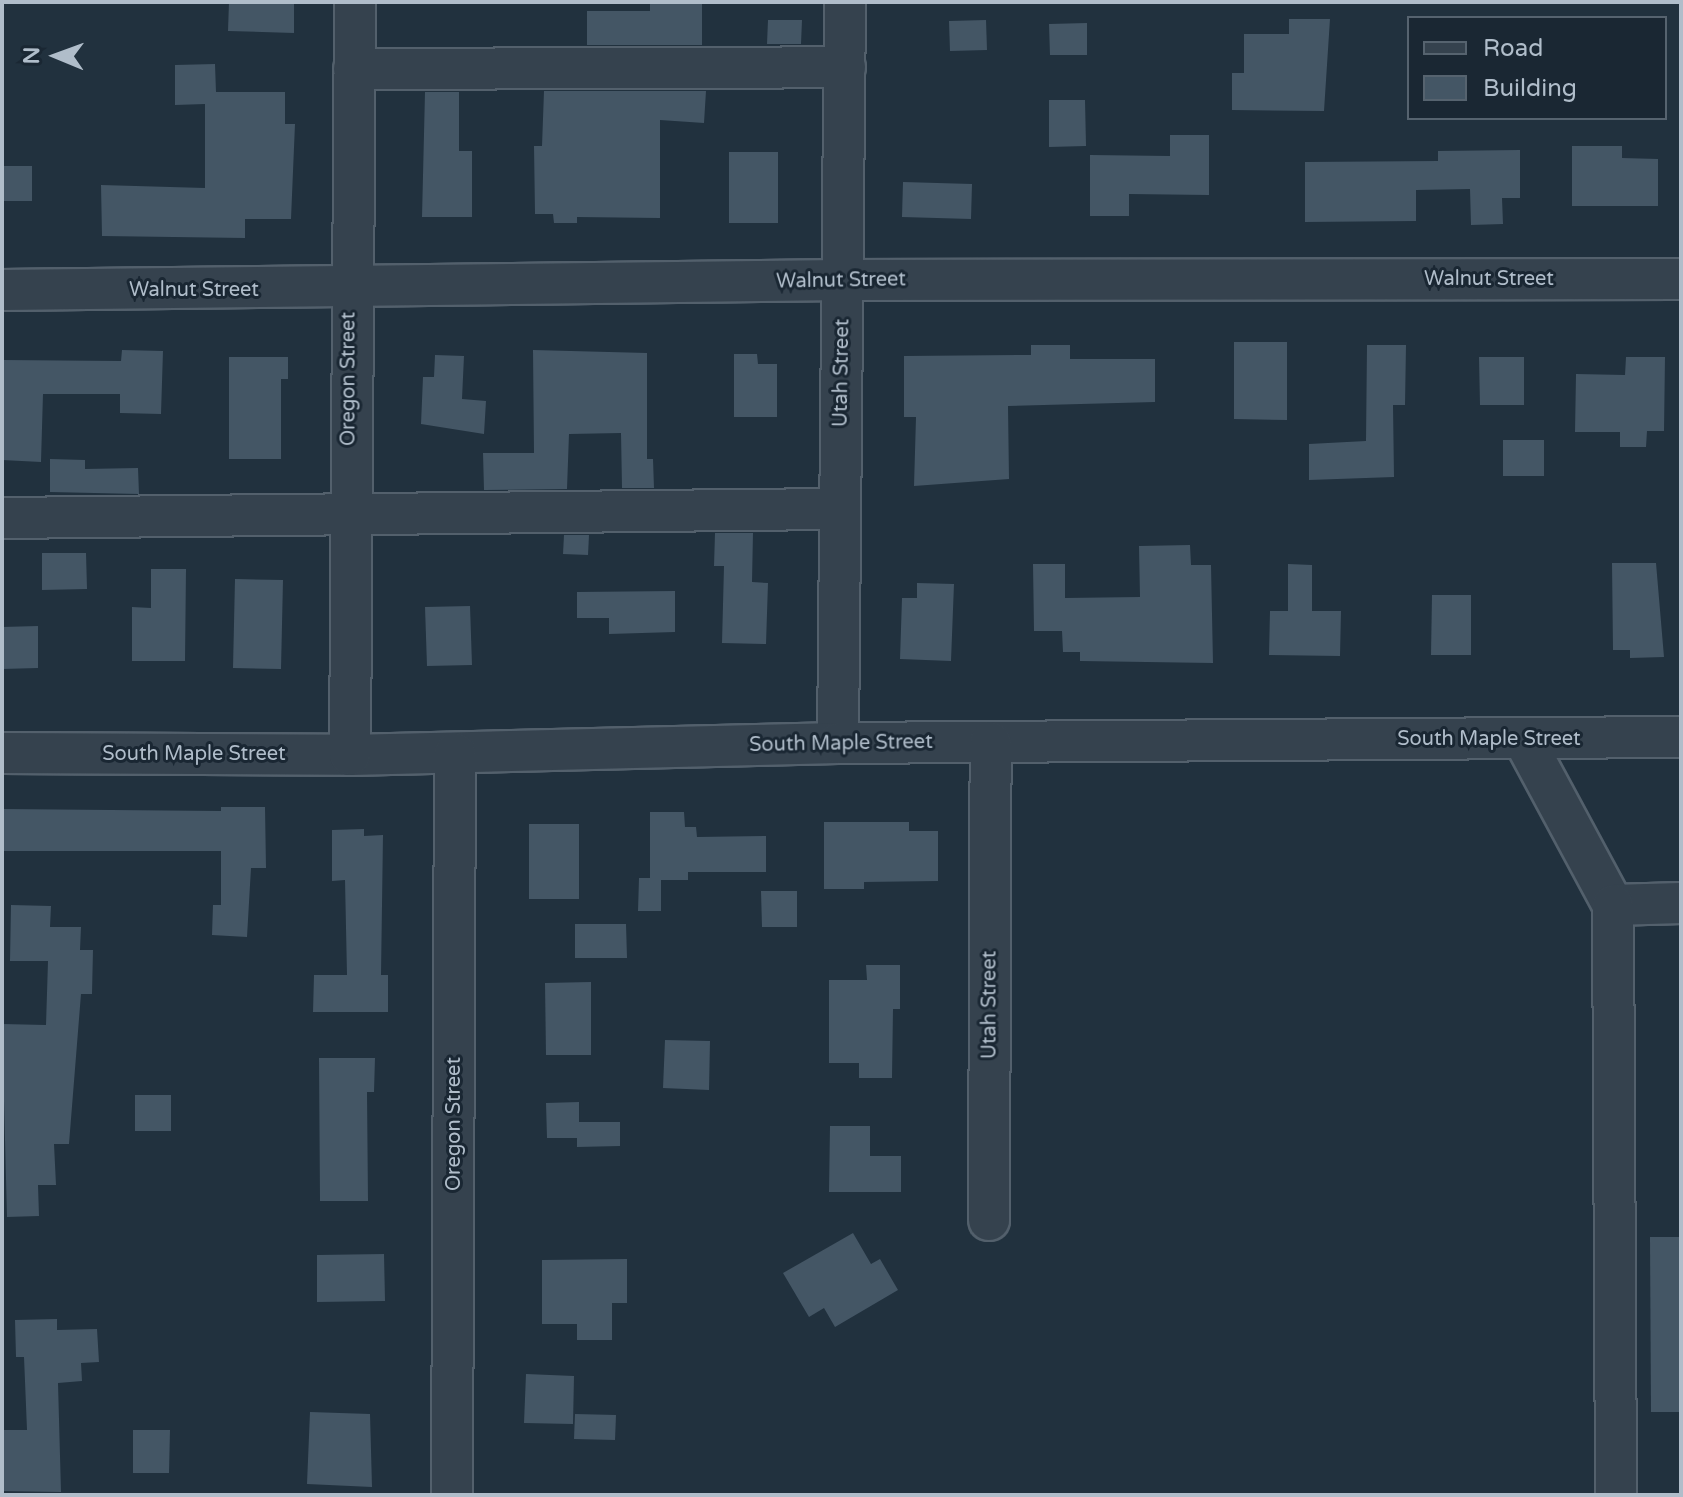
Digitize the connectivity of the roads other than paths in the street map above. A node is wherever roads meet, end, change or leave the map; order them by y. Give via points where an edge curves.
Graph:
1 (355, 2) edge
2 (845, 2) edge
3 (845, 67) junction
4 (354, 69) junction
5 (1681, 279) edge
6 (843, 280) junction
7 (349, 289) junction
8 (2, 290) edge
9 (840, 509) junction
10 (350, 515) junction
11 (2, 518) edge
12 (1681, 737) edge
13 (1523, 738) junction
14 (991, 742) junction
15 (838, 743) junction
16 (2, 753) edge
17 (455, 753) junction
18 (350, 755) junction
19 (1681, 903) edge
20 (1613, 905) junction
21 (989, 1220) dead end
22 (452, 1495) edge
23 (1616, 1495) edge

1 - 4 street, Oregon Street
2 - 3 street, Utah Street
3 - 4 street
3 - 6 street, Utah Street
4 - 7 street, Oregon Street
5 - 6 street, Walnut Street
6 - 7 street, Walnut Street
6 - 9 street, Utah Street
7 - 8 street, Walnut Street
7 - 10 street, Oregon Street
9 - 10 street
9 - 15 street, Utah Street
10 - 11 street
10 - 18 street, Oregon Street
12 - 13 street, South Maple Street
13 - 14 street, South Maple Street
13 - 20 street
14 - 15 street, South Maple Street
14 - 21 street, Utah Street
15 - 17 street, South Maple Street
16 - 18 street, South Maple Street
17 - 18 street, South Maple Street
17 - 22 street, Oregon Street
19 - 20 street
20 - 23 street

